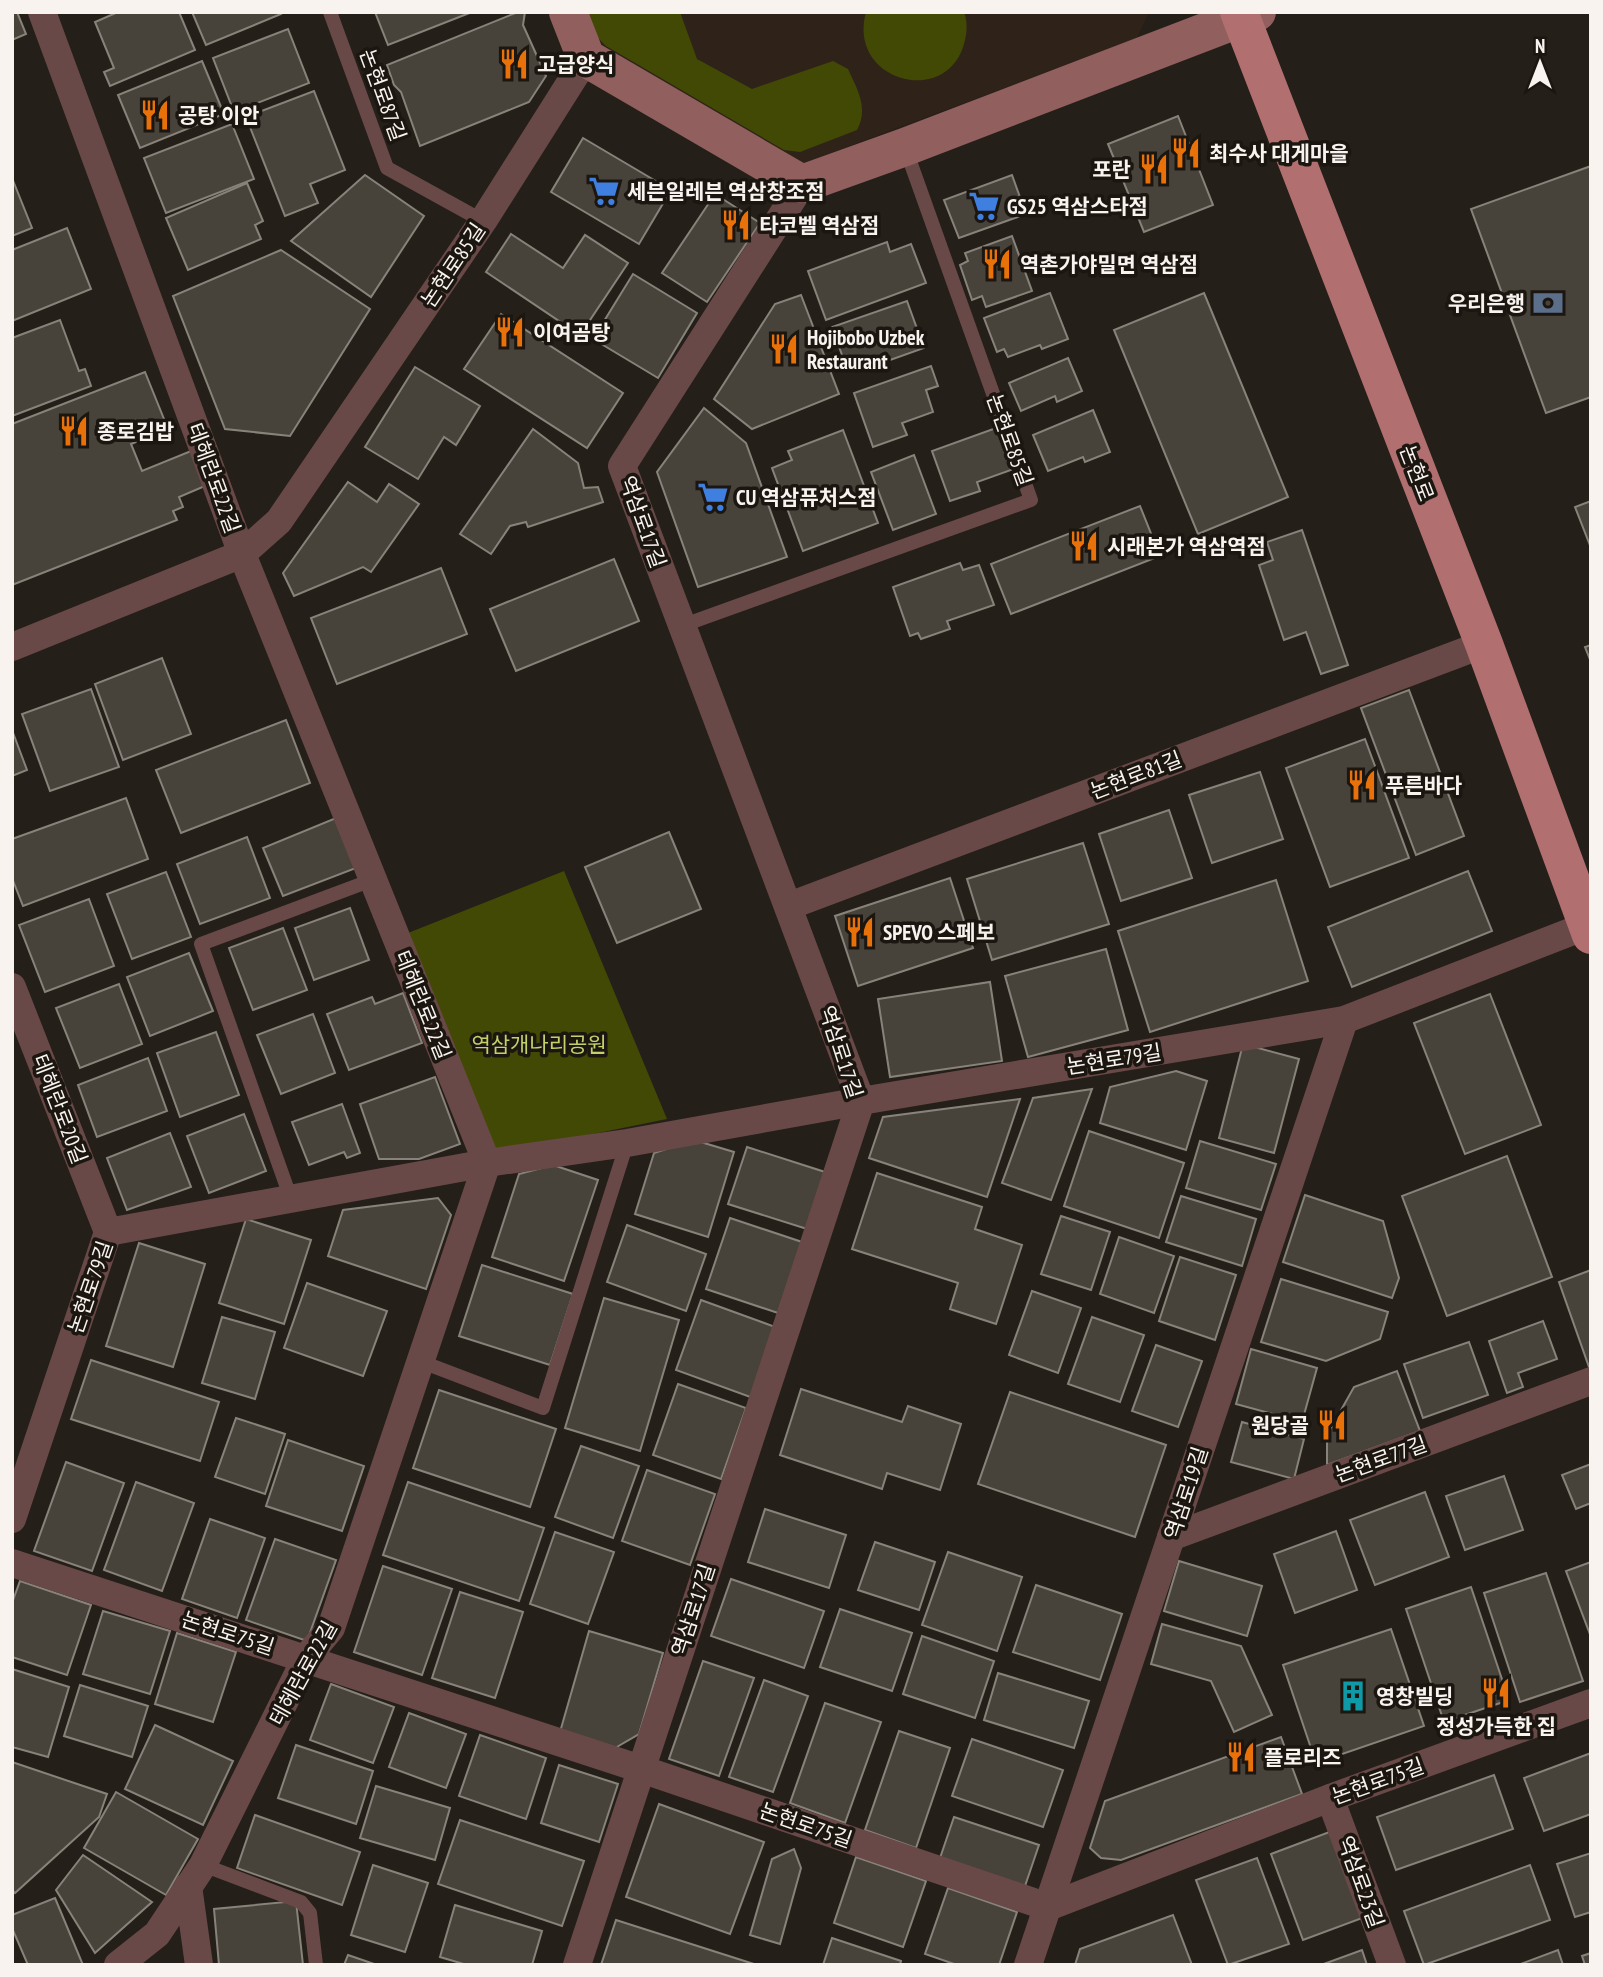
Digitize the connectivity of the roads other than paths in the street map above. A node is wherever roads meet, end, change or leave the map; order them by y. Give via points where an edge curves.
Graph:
1 (42, 12) edge
2 (330, 12) edge
3 (568, 12) edge
4 (1246, 14) edge
5 (586, 58) junction
6 (905, 147) junction
7 (802, 184) junction
8 (483, 221) junction
9 (242, 554) junction
10 (681, 626) junction
11 (1484, 645) junction
12 (12, 647) edge
13 (372, 880) junction
14 (789, 906) junction
15 (1590, 928) edge
16 (12, 986) edge
17 (1344, 1020) junction
18 (861, 1101) junction
19 (627, 1143) junction
20 (487, 1163) junction
21 (291, 1199) junction
22 (108, 1232) junction
23 (422, 1362) junction
24 (1591, 1381) edge
25 (12, 1519) edge
26 (1171, 1537) junction
27 (12, 1563) edge
28 (306, 1658) junction
29 (1591, 1703) edge
30 (640, 1769) junction
31 (1331, 1798) junction
32 (196, 1876) junction
33 (1048, 1907) junction
34 (118, 1965) edge
35 (199, 1965) edge
36 (316, 1965) edge
37 (577, 1965) edge
38 (1028, 1965) edge
39 (1392, 1965) edge

1 - 9 street, 테헤란로22길
2 - 8 lane, 논현로87길 via 387,168
3 - 5 street
4 - 6 street
4 - 11 main road, 논현로
5 - 7 street
5 - 8 street, 논현로85길
6 - 7 street
6 - 10 lane, 논현로85길 via 1031,500
7 - 10 street, 역삼로17길 via 622,466
8 - 9 street, 논현로85길 via 279,521
9 - 12 street, 논현로85길
9 - 13 street, 테헤란로22길
10 - 14 street, 역삼로17길
11 - 14 street, 논현로81길
11 - 15 main road, 논현로
13 - 20 street, 테헤란로22길
13 - 21 lane via 201,944
14 - 18 street, 역삼로17길
15 - 17 street, 논현로79길
16 - 22 street, 테헤란로20길
17 - 18 street, 논현로79길
17 - 26 street, 역삼로19길
18 - 19 street, 논현로79길
18 - 30 street, 역삼로17길
19 - 20 street, 논현로79길
19 - 23 lane via 543,1408
20 - 21 street, 논현로79길
20 - 23 street, 테헤란로22길
21 - 22 street, 논현로79길
22 - 25 street, 논현로79길
23 - 28 street, 테헤란로22길 via 331,1628
24 - 26 street, 논현로77길
26 - 33 street, 역삼로19길
27 - 28 street, 논현로75길
28 - 30 street, 논현로75길
28 - 32 street, 테헤란로22길
29 - 31 street, 논현로75길
30 - 33 street, 논현로75길
30 - 37 street, 역삼로17길
31 - 33 street, 논현로75길
31 - 39 street, 역삼로23길
32 - 34 street, 테헤란로22길 via 158,1934
32 - 35 street
32 - 36 lane via 301,1902 310,1913
33 - 38 street, 역삼로19길

